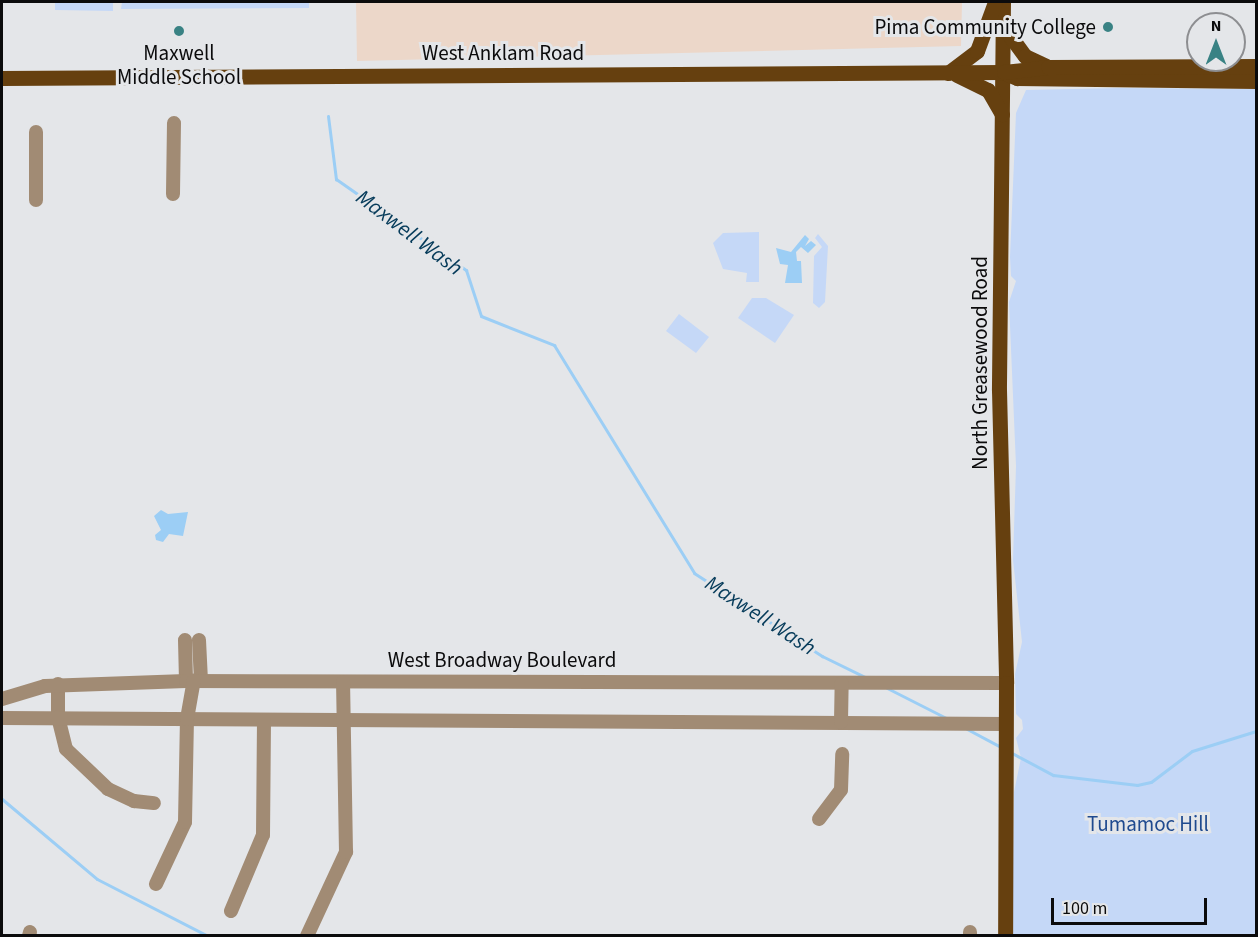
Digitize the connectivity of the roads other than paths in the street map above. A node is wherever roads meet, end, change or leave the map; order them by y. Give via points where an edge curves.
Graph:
1 (994, 2) edge
2 (1003, 2) edge
3 (1003, 26) junction
4 (1257, 66) edge
5 (1048, 67) junction
6 (1004, 72) junction
7 (948, 73) junction
8 (2, 78) edge
9 (1257, 81) edge
10 (1004, 117) junction
11 (174, 123) dead end
12 (36, 132) dead end
13 (173, 194) dead end
14 (36, 200) dead end
15 (192, 640) dead end
16 (194, 681) junction
17 (343, 682) junction
18 (1006, 682) junction
19 (842, 683) junction
20 (58, 684) junction
21 (2, 699) edge
22 (2, 717) edge
23 (58, 717) junction
24 (187, 719) junction
25 (264, 721) junction
26 (344, 721) junction
27 (841, 722) junction
28 (1006, 724) junction
29 (842, 754) dead end
30 (154, 803) dead end
31 (819, 819) dead end
32 (156, 884) dead end
33 (231, 911) dead end
34 (306, 936) edge
35 (1005, 936) edge

1 - 7 main road via 977,51
2 - 3 main road, North Greasewood Road
3 - 5 main road via 1025,56
3 - 6 main road, North Greasewood Road
4 - 5 main road, West Anklam Road
5 - 6 main road, West Anklam Road
6 - 7 main road, West Anklam Road
6 - 9 main road, West Anklam Road via 1017,78
6 - 10 main road, North Greasewood Road
7 - 8 main road, West Anklam Road
7 - 10 main road via 988,90
10 - 18 main road, North Greasewood Road via 999,390
11 - 13 street
12 - 14 street
15 - 16 street
16 - 17 street, West Broadway Boulevard
16 - 20 street, West Broadway Boulevard
16 - 24 street
17 - 19 street, West Broadway Boulevard
17 - 26 street
18 - 19 street, West Broadway Boulevard
18 - 28 main road, North Greasewood Road
19 - 27 street
20 - 21 street, West Broadway Boulevard
20 - 23 street
22 - 23 street
23 - 24 street
23 - 30 street via 66,749 102,785 134,801
24 - 25 street
24 - 32 street via 185,822
25 - 26 street
25 - 33 street via 263,835
26 - 27 street
26 - 34 street via 346,852
27 - 28 street
28 - 35 main road, North Greasewood Road
29 - 31 street via 841,790

